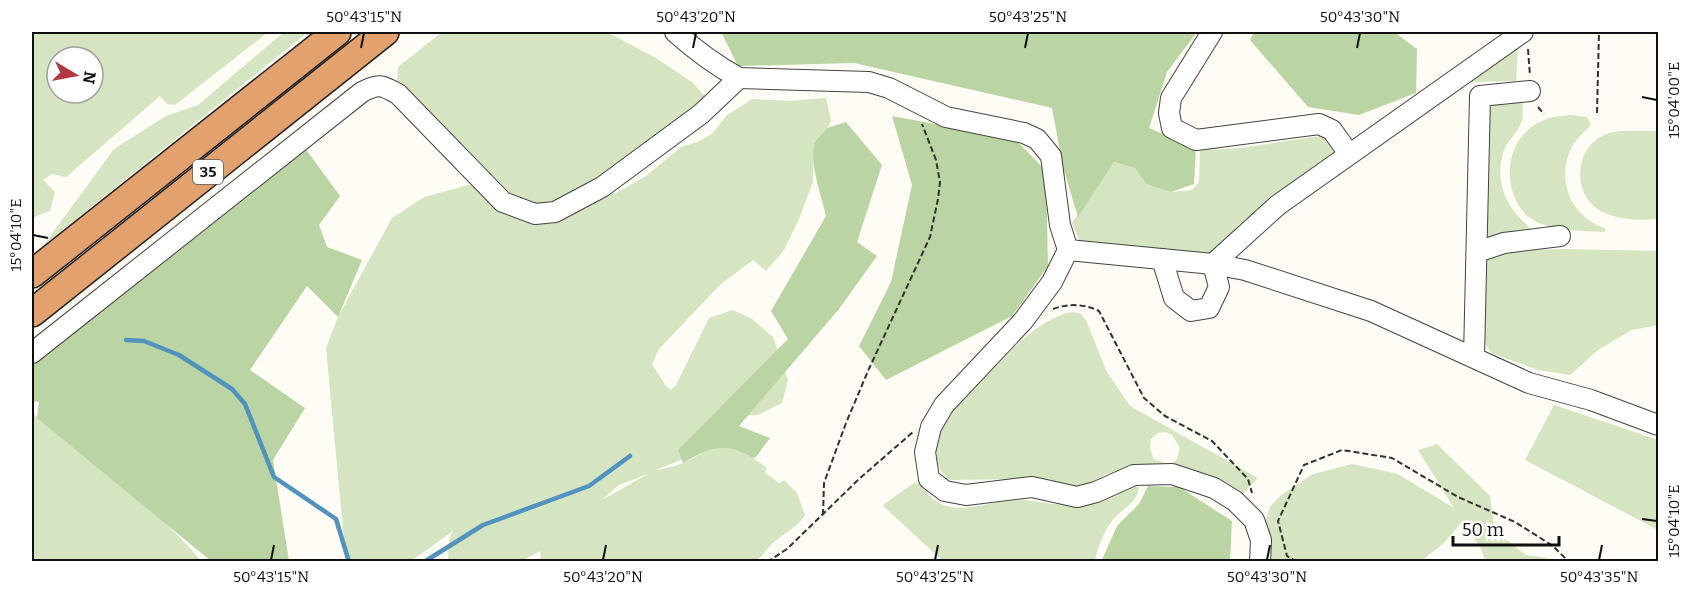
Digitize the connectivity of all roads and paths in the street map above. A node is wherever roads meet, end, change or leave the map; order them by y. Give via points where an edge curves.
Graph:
1 (337, 32) edge
2 (385, 32) edge
3 (675, 32) edge
4 (1212, 32) edge
5 (1523, 32) edge
6 (1599, 32) edge
7 (740, 78) junction
8 (1530, 91) dead end
9 (914, 102) junction
10 (1597, 113) dead end
11 (1349, 154) junction
12 (1560, 236) dead end
13 (1068, 250) junction
14 (1477, 252) junction
15 (1162, 259) junction
16 (1213, 264) junction
17 (32, 274) edge
18 (1052, 309) dead end
19 (32, 313) edge
20 (32, 353) edge
21 (1474, 357) junction
22 (1659, 425) edge
23 (919, 427) dead end
24 (823, 515) junction
25 (1254, 520) junction
26 (767, 561) edge
27 (1260, 561) edge
28 (1297, 561) edge
29 (1569, 561) edge

1 - 17 highway, 35
2 - 19 highway, 35
3 - 7 street
4 - 11 street via 1171,98 1172,128 1196,140 1319,124 1332,130
5 - 11 street
6 - 10 path
7 - 9 street via 869,82
7 - 20 street via 701,114 602,187 555,212 536,214 503,202 398,94 376,85 362,92
8 - 14 street via 1480,96
9 - 13 street via 946,117 1037,139 1051,156 1060,225
9 - 24 path via 940,182 930,237 846,423 824,483
11 - 16 street via 1278,205
12 - 14 street via 1504,243
13 - 15 street
13 - 25 street via 1052,282 1023,321 944,405 931,427 925,452 929,479 945,491 966,495 1032,487 1077,497 1134,475 1172,474 1214,488
14 - 21 street
15 - 16 street
15 - 16 street via 1174,298 1191,311 1209,308 1219,287
16 - 21 street via 1245,270 1371,311
18 - 25 path via 1087,305 1099,311 1144,398 1165,416 1212,441 1248,479 1254,499
21 - 22 street via 1529,383
23 - 24 path
24 - 26 path via 787,549
25 - 27 street via 1261,540
28 - 29 path via 1287,556 1278,521 1304,465 1342,450 1392,458 1458,497 1515,522

